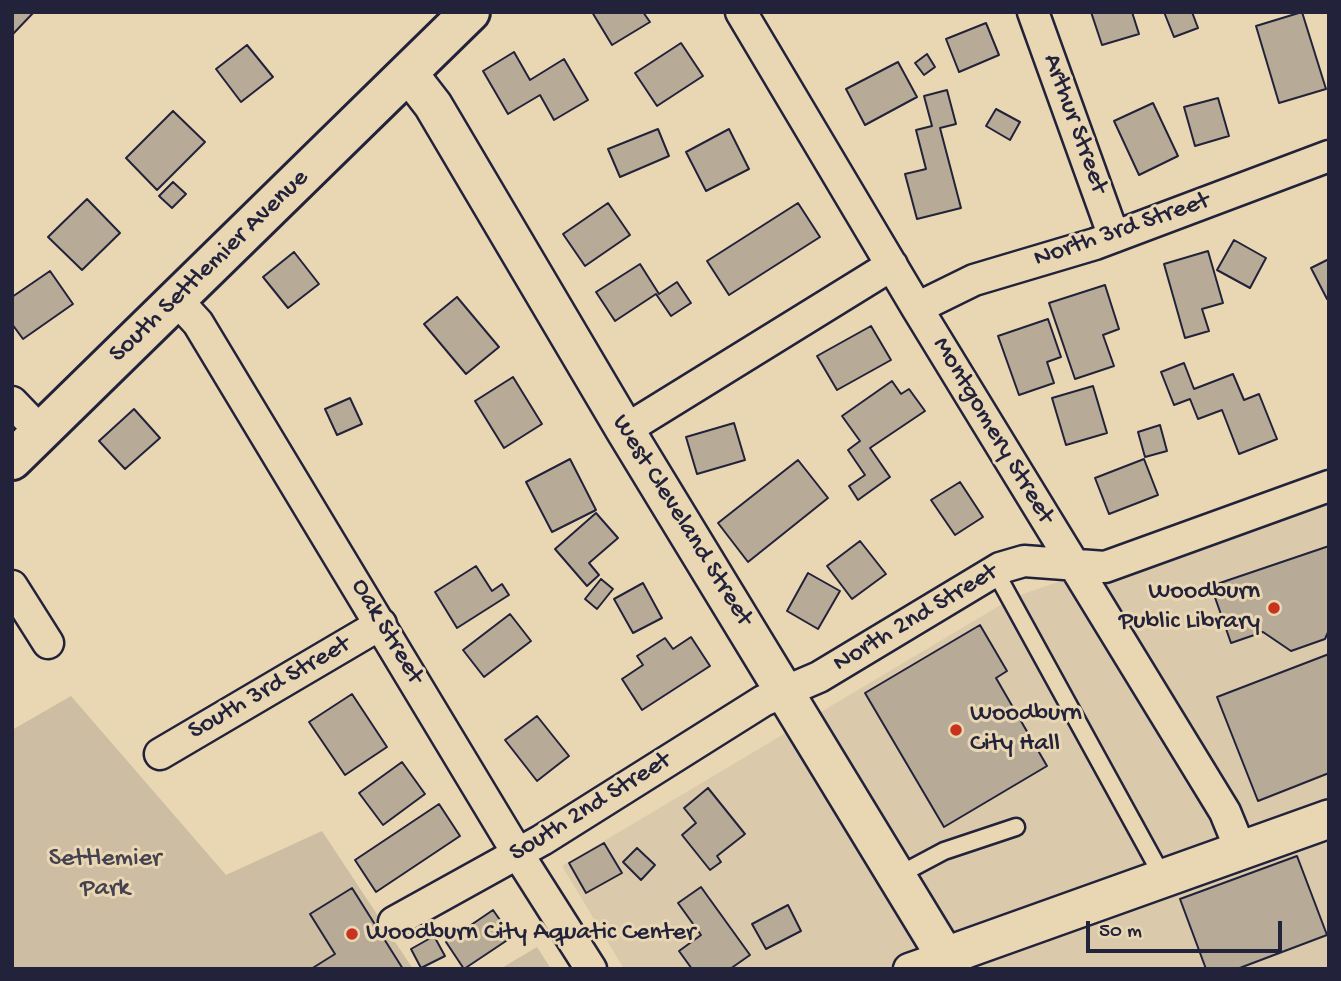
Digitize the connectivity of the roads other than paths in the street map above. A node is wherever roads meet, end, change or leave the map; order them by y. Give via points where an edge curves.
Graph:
1 (741, 12) edge
2 (1034, 12) edge
3 (457, 17) edge
4 (409, 74) junction
5 (1329, 156) edge
6 (1114, 237) junction
7 (892, 265) junction
8 (176, 299) junction
9 (917, 309) junction
10 (12, 402) edge
11 (625, 430) junction
12 (41, 432) junction
13 (12, 460) edge
14 (1329, 486) edge
15 (1073, 564) junction
16 (995, 571) junction
17 (12, 586) edge
18 (381, 624) junction
19 (48, 643) dead end
20 (786, 692) junction
21 (160, 754) dead end
22 (1327, 826) edge
23 (1016, 827) dead end
24 (1241, 850) junction
25 (518, 854) junction
26 (897, 876) junction
27 (1164, 878) junction
28 (394, 922) dead end
29 (949, 963) edge
30 (591, 969) edge
31 (909, 969) edge

1 - 7 street, Montgomery Street
2 - 6 street, Arthur Street
3 - 4 main road, South Settlemier Avenue
4 - 8 main road, South Settlemier Avenue
4 - 11 street, West Cleveland Street via 433,104
5 - 6 street, North 3rd Street
6 - 9 street, North 3rd Street via 974,280
7 - 9 street, Montgomery Street
7 - 11 street
8 - 12 main road, South Settlemier Avenue
8 - 18 street, Oak Street via 198,323
9 - 15 street, Montgomery Street
10 - 12 street
11 - 20 street, West Cleveland Street
12 - 13 main road, South Settlemier Avenue
14 - 15 street, North 2nd Street via 1115,564
15 - 16 street, North 2nd Street via 1024,561
15 - 24 street, Montgomery Street via 1225,812
16 - 20 street, North 2nd Street via 819,677
16 - 27 lane
17 - 19 street
18 - 21 street, South 3rd Street
18 - 25 street, Oak Street
20 - 25 street, South 2nd Street via 763,701
20 - 26 street, West Cleveland Street
22 - 24 street
23 - 26 lane via 944,851
24 - 27 street
25 - 28 street, South 2nd Street
25 - 30 street, Oak Street
26 - 29 street, West Cleveland Street
27 - 29 street
29 - 31 street

